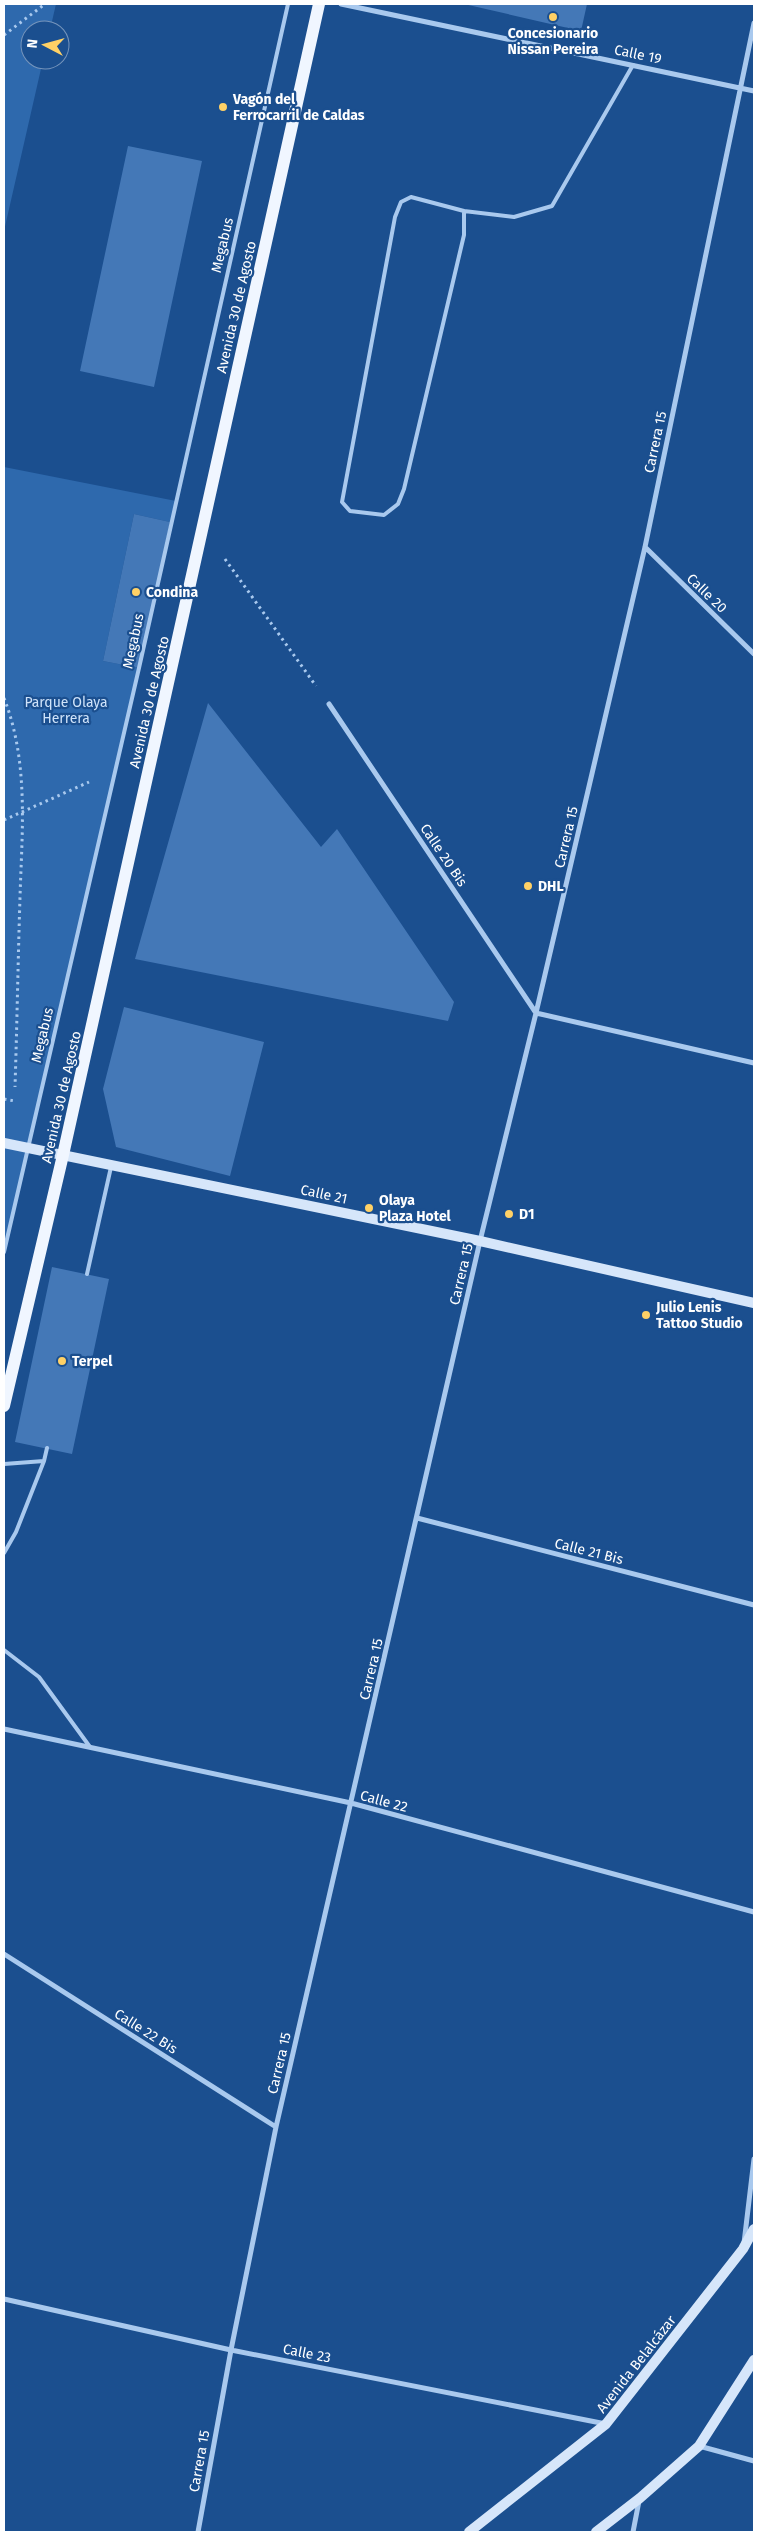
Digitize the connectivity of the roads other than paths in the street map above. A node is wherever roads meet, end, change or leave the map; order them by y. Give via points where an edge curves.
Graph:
1 (288, 4) edge
2 (319, 4) edge
3 (341, 4) edge
4 (754, 23) edge
5 (633, 64) junction
6 (740, 88) junction
7 (754, 91) edge
8 (464, 211) junction
9 (645, 547) junction
10 (754, 654) edge
11 (329, 704) road end
12 (536, 1013) junction
13 (754, 1063) edge
14 (4, 1143) edge
15 (28, 1148) junction
16 (63, 1155) junction
17 (112, 1165) junction
18 (480, 1241) junction
19 (4, 1252) edge
20 (86, 1274) dead end
21 (754, 1303) edge
22 (4, 1406) edge
23 (47, 1448) dead end
24 (44, 1461) junction
25 (4, 1464) edge
26 (417, 1518) junction
27 (4, 1553) edge
28 (754, 1605) edge
29 (4, 1650) edge
30 (4, 1728) edge
31 (90, 1747) junction
32 (351, 1803) junction
33 (754, 1912) edge
34 (4, 1954) edge
35 (276, 2127) junction
36 (754, 2159) edge
37 (754, 2229) edge
38 (743, 2249) junction
39 (4, 2299) edge
40 (230, 2350) junction
41 (754, 2360) edge
42 (606, 2424) junction
43 (699, 2446) junction
44 (754, 2461) edge
45 (640, 2498) junction
46 (198, 2532) edge
47 (469, 2532) edge
48 (596, 2532) edge
49 (633, 2532) edge

1 - 15 lane, Megabus
2 - 16 main road, Avenida 30 de Agosto
3 - 5 street, Calle 19
4 - 6 street, Carrera 15
5 - 6 street, Calle 19
5 - 8 lane via 552,206 514,217
6 - 7 street, Calle 19
6 - 9 street, Carrera 15
8 - 8 lane via 464,235 404,490 398,504 384,515 350,511 342,502 395,217 401,202 412,197
9 - 10 street, Calle 20
9 - 12 street, Carrera 15
11 - 12 street, Calle 20 Bis
12 - 13 street
12 - 18 street, Carrera 15
14 - 15 main road, Calle 21
15 - 16 main road, Calle 21
15 - 19 lane, Megabus
16 - 17 main road, Calle 21
16 - 22 main road, Avenida 30 de Agosto
17 - 18 main road, Calle 21
17 - 20 lane
18 - 21 main road, Calle 21
18 - 26 street, Carrera 15
23 - 24 lane
24 - 25 lane
24 - 27 lane via 16,1532
26 - 28 street, Calle 21 Bis
26 - 32 street, Carrera 15
29 - 31 lane via 39,1677
30 - 31 street, Calle 22
31 - 32 street, Calle 22
32 - 33 street, Calle 22
32 - 35 street, Carrera 15
34 - 35 street, Calle 22 Bis
35 - 40 street, Carrera 15
36 - 38 street
37 - 38 main road, Avenida Belalcázar
38 - 42 main road, Avenida Belalcázar
39 - 40 street, Calle 23
40 - 42 street, Calle 23
40 - 46 street, Carrera 15
41 - 43 main road
42 - 47 main road, Avenida Belalcázar
43 - 44 street
43 - 45 main road
45 - 48 main road
45 - 49 street

